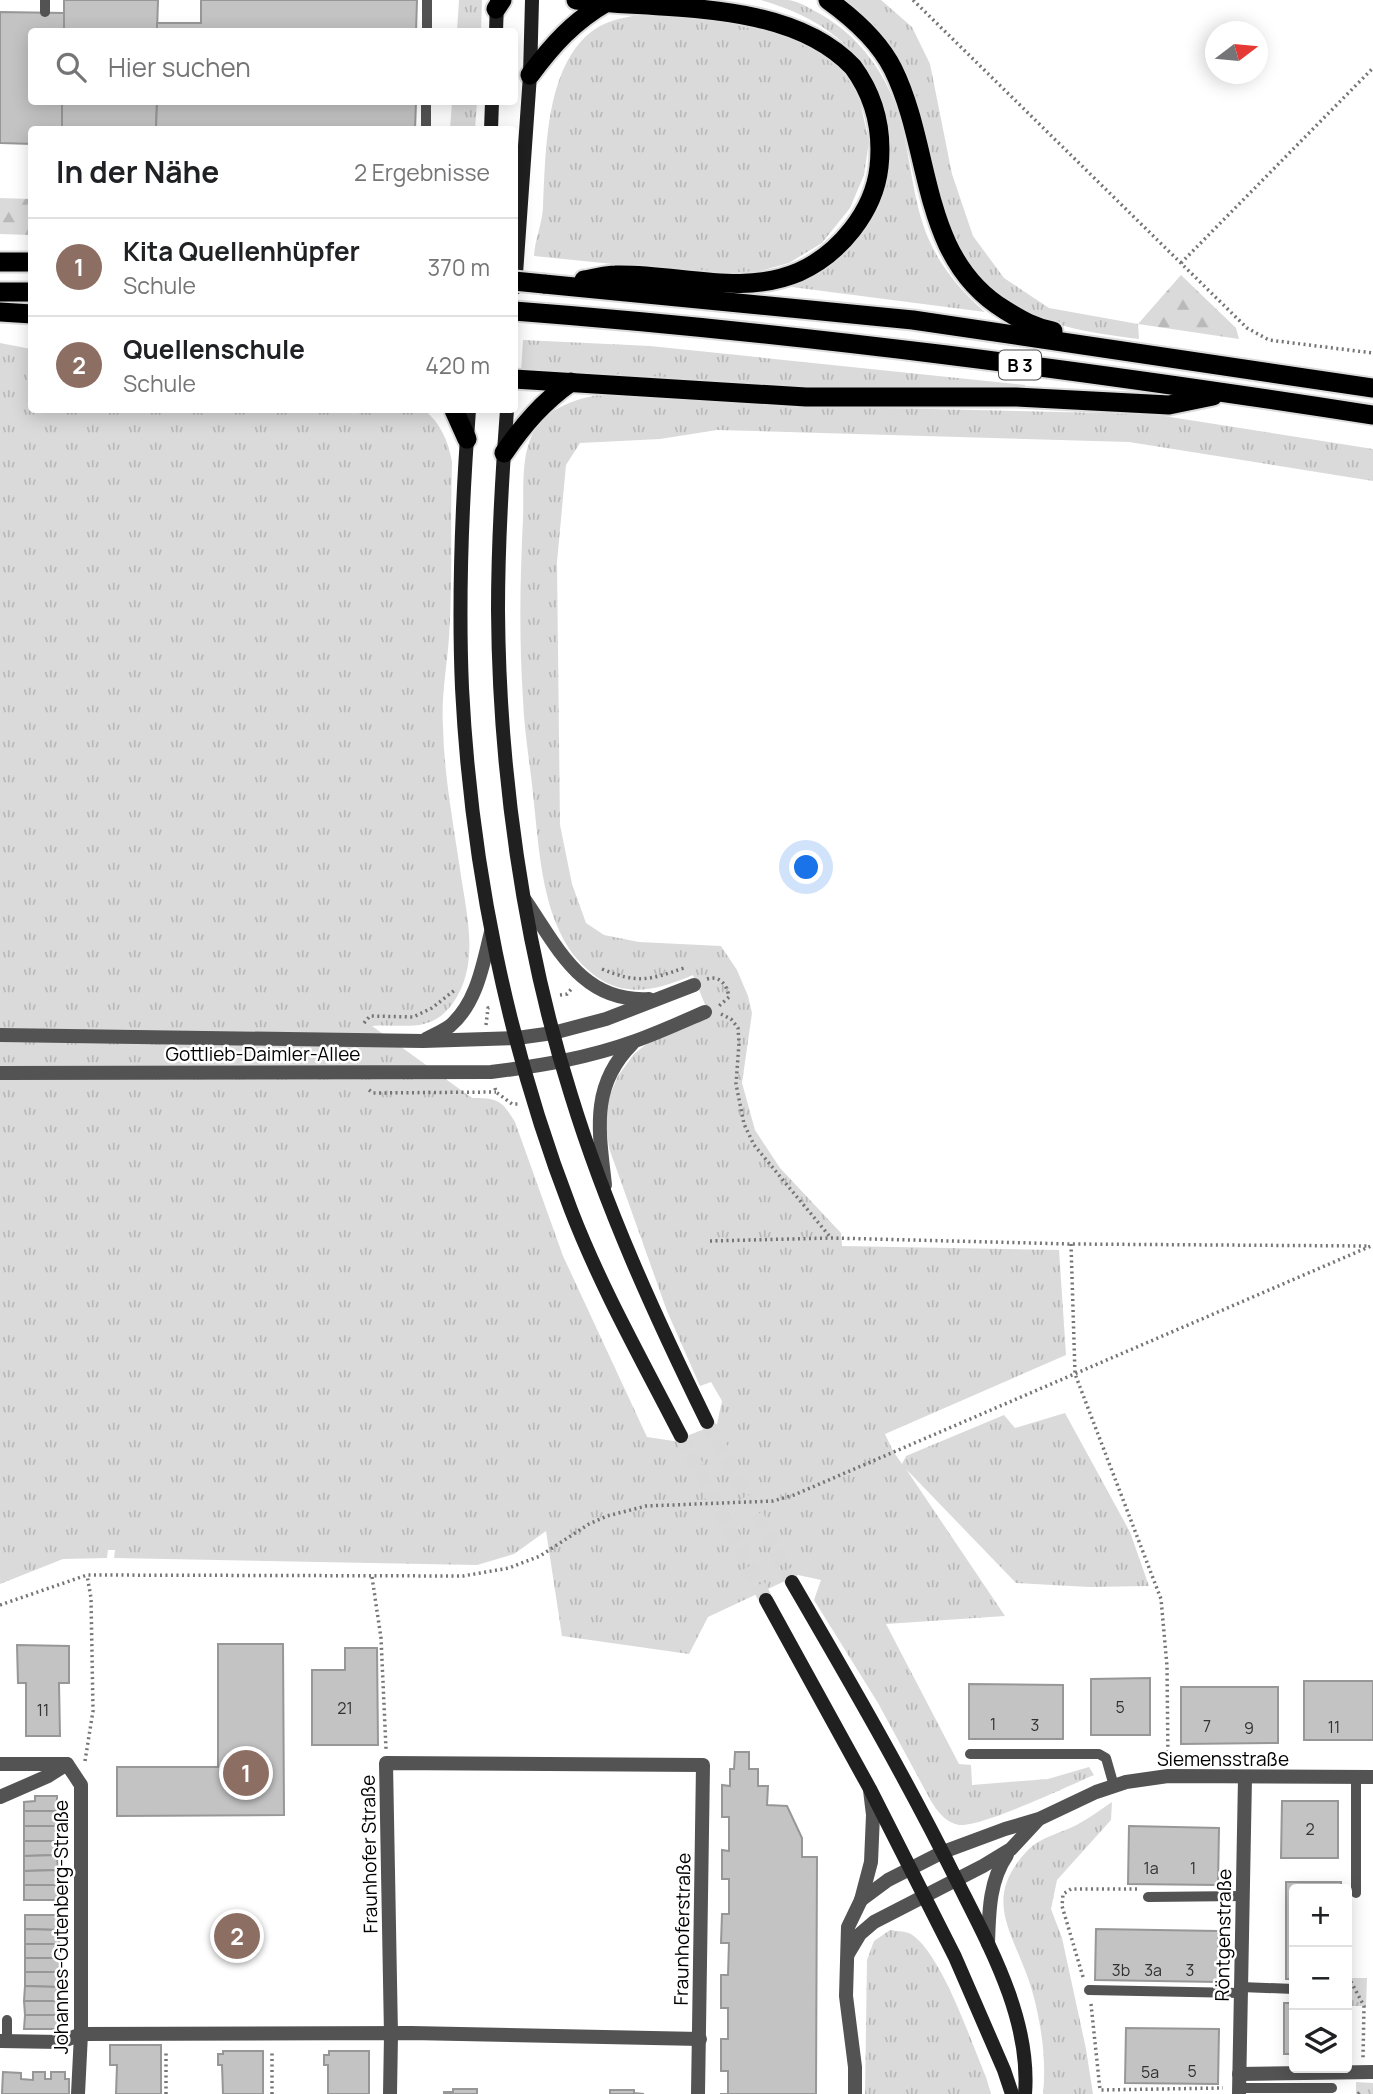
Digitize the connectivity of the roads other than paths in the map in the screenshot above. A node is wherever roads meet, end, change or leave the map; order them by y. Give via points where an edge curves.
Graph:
1 (45, 0) edge
2 (427, 0) edge
3 (532, 0) edge
4 (576, 0) edge
5 (828, 0) edge
6 (609, 1) edge
7 (498, 3) edge
8 (45, 12) dead end
9 (427, 28) edge
10 (496, 28) edge
11 (530, 75) junction
12 (426, 105) edge
13 (492, 105) edge
14 (426, 126) edge
15 (491, 126) edge
16 (518, 236) edge
17 (0, 262) edge
18 (28, 262) edge
19 (518, 281) edge
20 (553, 284) junction
21 (0, 292) edge
22 (28, 292) edge
23 (518, 311) edge
24 (0, 313) edge
25 (28, 314) edge
26 (1131, 353) junction
27 (518, 379) edge
28 (571, 382) junction
29 (1373, 388) edge
30 (1228, 393) junction
31 (455, 413) edge
32 (469, 413) edge
33 (507, 413) edge
34 (1373, 415) edge
35 (467, 439) junction
36 (504, 453) junction
37 (525, 900) junction
38 (491, 932) junction
39 (694, 985) road end
40 (661, 998) junction
41 (705, 1012) road end
42 (554, 1032) junction
43 (0, 1035) edge
44 (517, 1038) junction
45 (423, 1041) junction
46 (635, 1041) junction
47 (561, 1062) junction
48 (525, 1068) junction
49 (0, 1073) edge
50 (606, 1197) junction
51 (707, 1422) tunnel mouth
52 (681, 1436) tunnel mouth
53 (792, 1582) tunnel mouth
54 (766, 1600) tunnel mouth
55 (970, 1754) dead end
56 (0, 1764) edge
57 (67, 1764) junction
58 (704, 1765) joint
59 (1245, 1777) junction
60 (1356, 1777) junction
61 (1373, 1777) edge
62 (1114, 1786) junction
63 (870, 1789) junction
64 (0, 1797) edge
65 (1039, 1819) junction
66 (1011, 1849) junction
67 (943, 1852) junction
68 (909, 1869) junction
69 (957, 1880) junction
70 (1149, 1893) road end
71 (1356, 1893) road end
72 (1243, 1896) junction
73 (924, 1897) junction
74 (861, 1900) junction
75 (988, 1944) junction
76 (848, 1955) junction
77 (1289, 1989) edge
78 (1089, 1990) road end
79 (1241, 1990) junction
80 (6, 2020) dead end
81 (80, 2034) junction
82 (391, 2035) junction
83 (699, 2039) junction
84 (3, 2041) edge
85 (1368, 2072) edge
86 (1239, 2085) edge
87 (1332, 2088) dead end
88 (78, 2094) edge
89 (390, 2094) edge
90 (698, 2094) edge
91 (855, 2094) edge
92 (1012, 2094) edge
93 (1025, 2094) edge

1 - 8 lane
2 - 9 lane
3 - 11 main road
4 - 6 highway
5 - 26 highway via 878,45 892,67 911,112 936,219 946,244 973,284 991,302 1035,328 1111,342
6 - 11 highway via 565,32
6 - 20 highway via 723,3 763,10 813,29 849,61 868,89 879,124 878,173 868,204 844,240 797,273 754,284 614,275
7 - 10 main road
11 - 16 main road
12 - 14 lane
13 - 15 main road
17 - 18 highway
19 - 20 highway, B 3, bridge
20 - 26 highway, B 3 via 913,320
21 - 22 highway
23 - 30 highway, B 3 via 813,339
24 - 25 highway
26 - 29 highway, B 3
27 - 28 highway
28 - 30 highway via 806,397 1016,397 1169,405
28 - 36 highway via 528,418
30 - 34 highway, B 3
31 - 35 highway
32 - 35 main road
33 - 36 main road
35 - 38 main road via 462,687 474,823
36 - 37 main road via 499,664 507,774
37 - 40 street via 586,982 632,1000
37 - 42 main road
38 - 44 main road
38 - 45 street via 472,997 450,1026
39 - 40 street, Gottlieb-Daimler-Allee
40 - 42 street, Gottlieb-Daimler-Allee
41 - 46 street, Gottlieb-Daimler-Allee
42 - 44 street, Gottlieb-Daimler-Allee
42 - 47 main road
43 - 45 street, Gottlieb-Daimler-Allee
44 - 45 street, Gottlieb-Daimler-Allee
44 - 48 main road
46 - 47 street, Gottlieb-Daimler-Allee
46 - 50 street via 612,1069 602,1094 599,1126
47 - 48 street, Gottlieb-Daimler-Allee
47 - 50 main road
48 - 49 street, Gottlieb-Daimler-Allee
48 - 52 main road via 572,1212
50 - 51 main road via 656,1318
53 - 67 main road
54 - 63 main road
55 - 62 lane via 1099,1754 1105,1758
56 - 57 street
57 - 64 street, Johannes-Gutenberg-Straße
57 - 81 street, Johannes-Gutenberg-Straße via 81,1785
58 - 82 street, Fraunhofer Straße via 386,1763
58 - 83 street, Fraunhoferstraße
59 - 60 street, Siemensstraße
59 - 62 street, Siemensstraße via 1168,1776
59 - 72 street, Röntgenstraße
60 - 61 street, Siemensstraße
60 - 71 lane
62 - 65 street, Siemensstraße
63 - 68 main road
63 - 74 street via 872,1850
65 - 66 street, Siemensstraße
65 - 67 street, Siemensstraße
66 - 69 street, Siemensstraße
66 - 75 street, Siemensstraße via 993,1886
67 - 68 street, Siemensstraße
67 - 69 main road
68 - 73 main road
68 - 74 street, Siemensstraße
69 - 73 street, Siemensstraße
69 - 75 main road
70 - 72 lane
72 - 79 street, Röntgenstraße
73 - 76 street, Siemensstraße via 874,1922 860,1934
73 - 92 main road via 966,1981
74 - 76 street via 848,1927
75 - 93 main road via 1023,2046
76 - 91 street via 846,1996
77 - 79 lane
78 - 79 lane
79 - 86 street, Röntgenstraße
80 - 84 lane
81 - 82 street
81 - 84 street via 61,2042
81 - 88 street, Johannes-Gutenberg-Straße
82 - 83 street
82 - 89 street, Fraunhofer Straße
83 - 90 street, Fraunhoferstraße
85 - 86 street
86 - 87 lane

